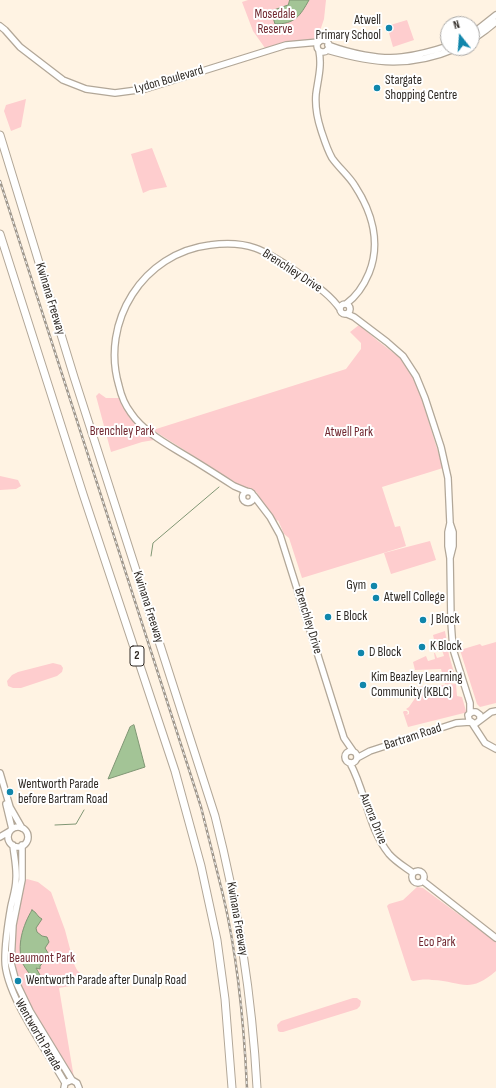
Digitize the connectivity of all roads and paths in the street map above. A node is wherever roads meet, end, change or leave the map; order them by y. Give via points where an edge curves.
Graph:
1 (496, 15) edge
2 (496, 22) edge
3 (0, 26) edge
4 (480, 28) edge
5 (480, 34) edge
6 (318, 42) junction
7 (308, 43) junction
8 (440, 48) edge
9 (323, 50) junction
10 (440, 54) edge
11 (0, 136) edge
12 (0, 234) edge
13 (346, 308) junction
14 (244, 494) junction
15 (252, 499) junction
16 (470, 703) junction
17 (478, 712) junction
18 (494, 712) edge
19 (469, 714) junction
20 (480, 721) junction
21 (471, 723) junction
22 (456, 724) junction
23 (479, 733) junction
24 (344, 738) junction
25 (496, 749) edge
26 (370, 751) junction
27 (354, 752) junction
28 (345, 754) junction
29 (354, 761) junction
30 (0, 773) edge
31 (0, 785) edge
32 (22, 828) junction
33 (11, 830) junction
34 (0, 838) edge
35 (12, 844) junction
36 (22, 845) junction
37 (413, 873) junction
38 (423, 881) junction
39 (496, 938) edge
40 (72, 1080) junction
41 (64, 1085) edge
42 (79, 1088) edge
43 (232, 1088) edge
44 (257, 1088) edge

1 - 4 street
2 - 5 street
3 - 7 street, Lydon Boulevard via 29,55 63,80 86,89 109,92 145,89 277,47
6 - 7 street, Lydon Boulevard
6 - 9 street via 317,45
6 - 9 street, Lydon Boulevard via 326,41
7 - 9 street, Lydon Boulevard
8 - 9 street, Lydon Boulevard via 401,58 372,56 339,49
9 - 10 street, Lydon Boulevard via 372,61 402,63
9 - 13 street via 316,112 325,145 366,205 373,226 375,248 365,284
11 - 44 highway, Kwinana Freeway / 2 via 76,384 215,816 240,932 250,994
12 - 43 highway, Kwinana Freeway / 2 via 175,771 201,866 217,940 226,999
13 - 14 street, Brenchley Drive via 285,263 254,248 217,244 191,249 163,263 135,290 124,309 116,332 114,365 121,392 131,413 140,424 161,440
13 - 16 street, Brenchley Drive via 403,356 416,376 441,447 448,478 450,523 453,532 448,546 453,648
14 - 15 street via 245,501
14 - 15 street via 251,492
15 - 24 street, Brenchley Drive via 263,507 280,535
16 - 17 street, Brenchley Drive
16 - 19 street, Brenchley Drive
17 - 18 street
17 - 19 street
17 - 20 street
18 - 20 street
19 - 21 street, Brenchley Drive
19 - 22 street, Bartram Road
20 - 21 street, Bartram Road
20 - 23 street
21 - 22 street, Bartram Road
21 - 23 street, Brenchley Drive
22 - 26 street, Bartram Road
23 - 25 street, Brenchley Drive via 486,743
24 - 27 street, Brenchley Drive
24 - 28 street, Brenchley Drive
26 - 27 street, Bartram Road
26 - 29 street, Bartram Road
27 - 28 street, Bartram Road via 348,751
27 - 29 street, Brenchley Drive
28 - 29 street via 345,760
29 - 37 street, Aurora Drive via 373,825 384,848
30 - 32 street, Wentworth Parade via 10,806
31 - 33 street, Wentworth Parade
32 - 33 street via 15,827
32 - 36 street, Wentworth Parade via 28,838
33 - 34 street
33 - 35 street, Wentworth Parade via 8,837
34 - 35 street
35 - 36 street
35 - 41 street, Wentworth Parade via 16,879 4,961 11,986 23,1013 54,1063
36 - 40 street, Wentworth Parade via 22,880 13,925 11,963 16,982 30,1011
37 - 38 street via 422,872
37 - 38 street via 414,882
38 - 39 street
40 - 41 street, Wentworth Parade
40 - 42 street, Wentworth Parade

